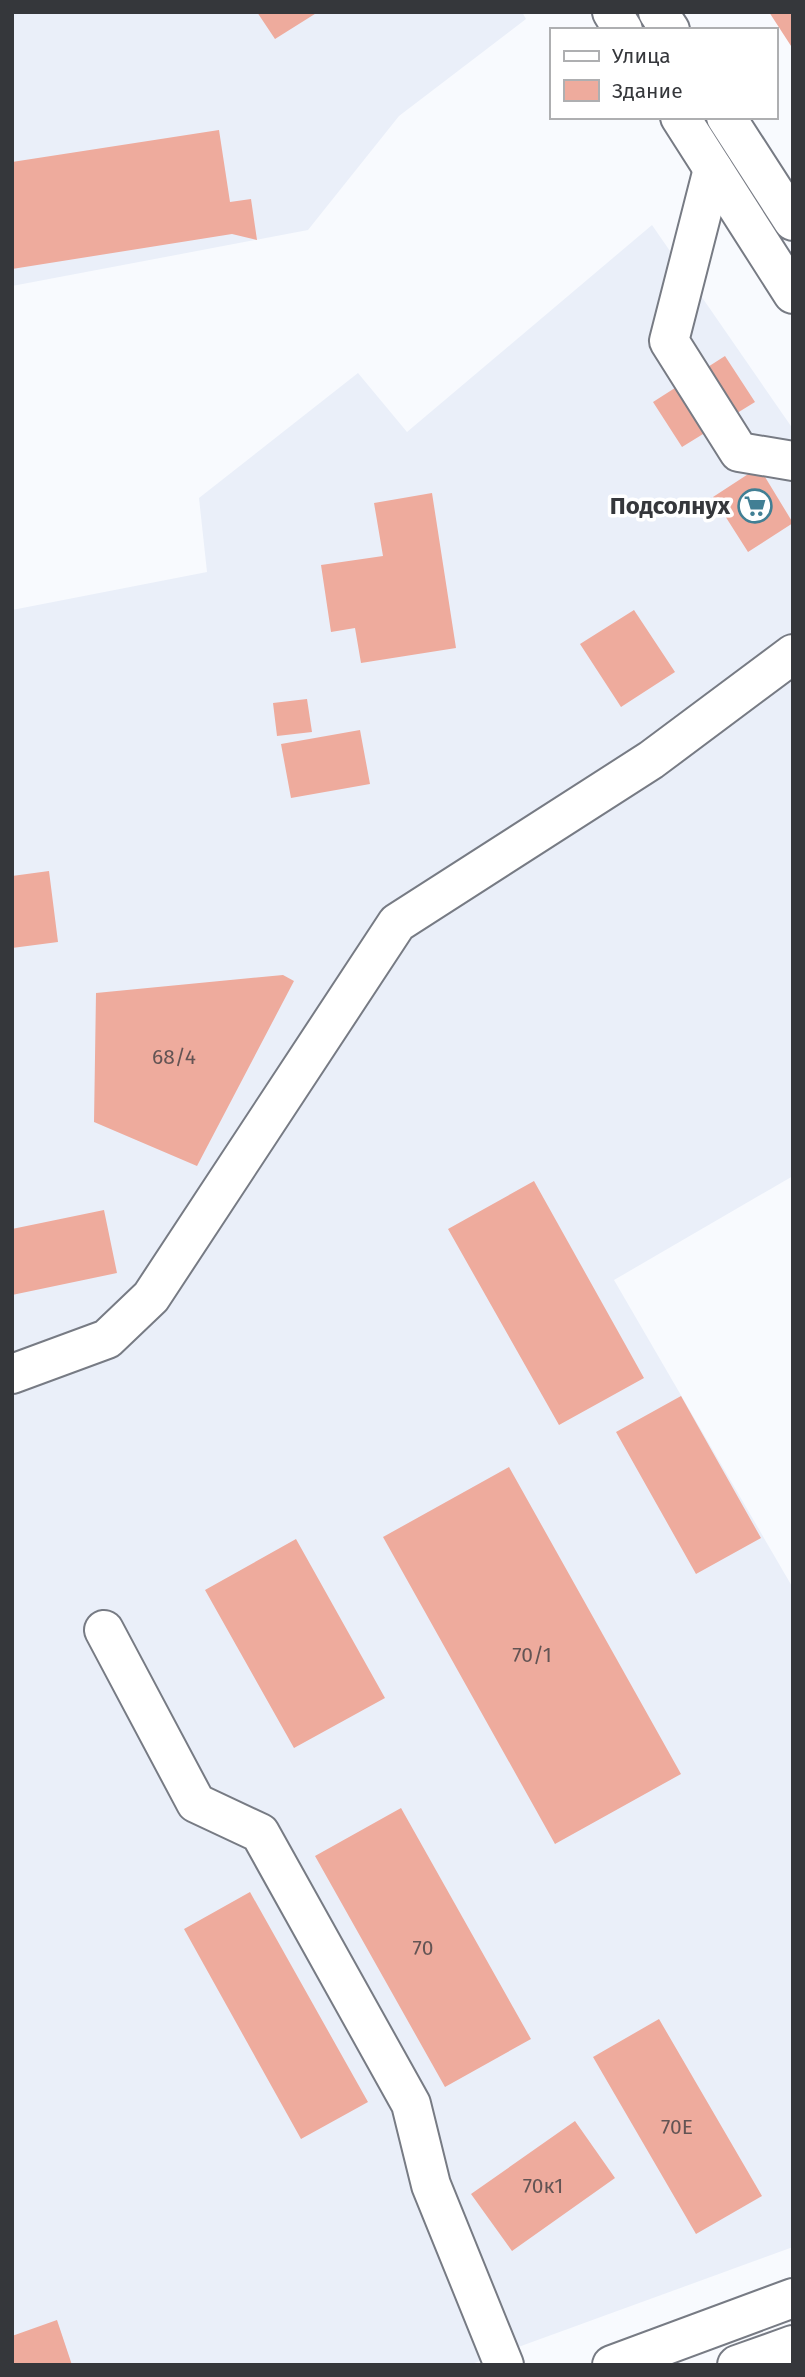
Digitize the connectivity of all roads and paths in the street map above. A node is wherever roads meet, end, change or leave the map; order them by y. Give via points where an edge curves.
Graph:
1 (612, 12) edge
2 (658, 12) edge
3 (622, 28) edge
4 (669, 28) edge
5 (681, 119) edge
6 (727, 119) edge
7 (713, 169) junction
8 (793, 221) edge
9 (793, 294) edge
10 (793, 461) edge
11 (793, 654) edge
12 (12, 1374) edge
13 (104, 1630) dead end
14 (793, 2298) edge
15 (793, 2344) edge
16 (504, 2365) edge
17 (612, 2365) edge
18 (737, 2365) edge

1 - 3 street
2 - 4 street
5 - 7 street
6 - 8 street
7 - 9 street
7 - 10 street via 669,341 739,452
11 - 12 street via 651,760 397,923 151,1297 107,1339
13 - 16 street via 196,1803 260,1832 411,2104 431,2185
14 - 17 street
15 - 18 street

